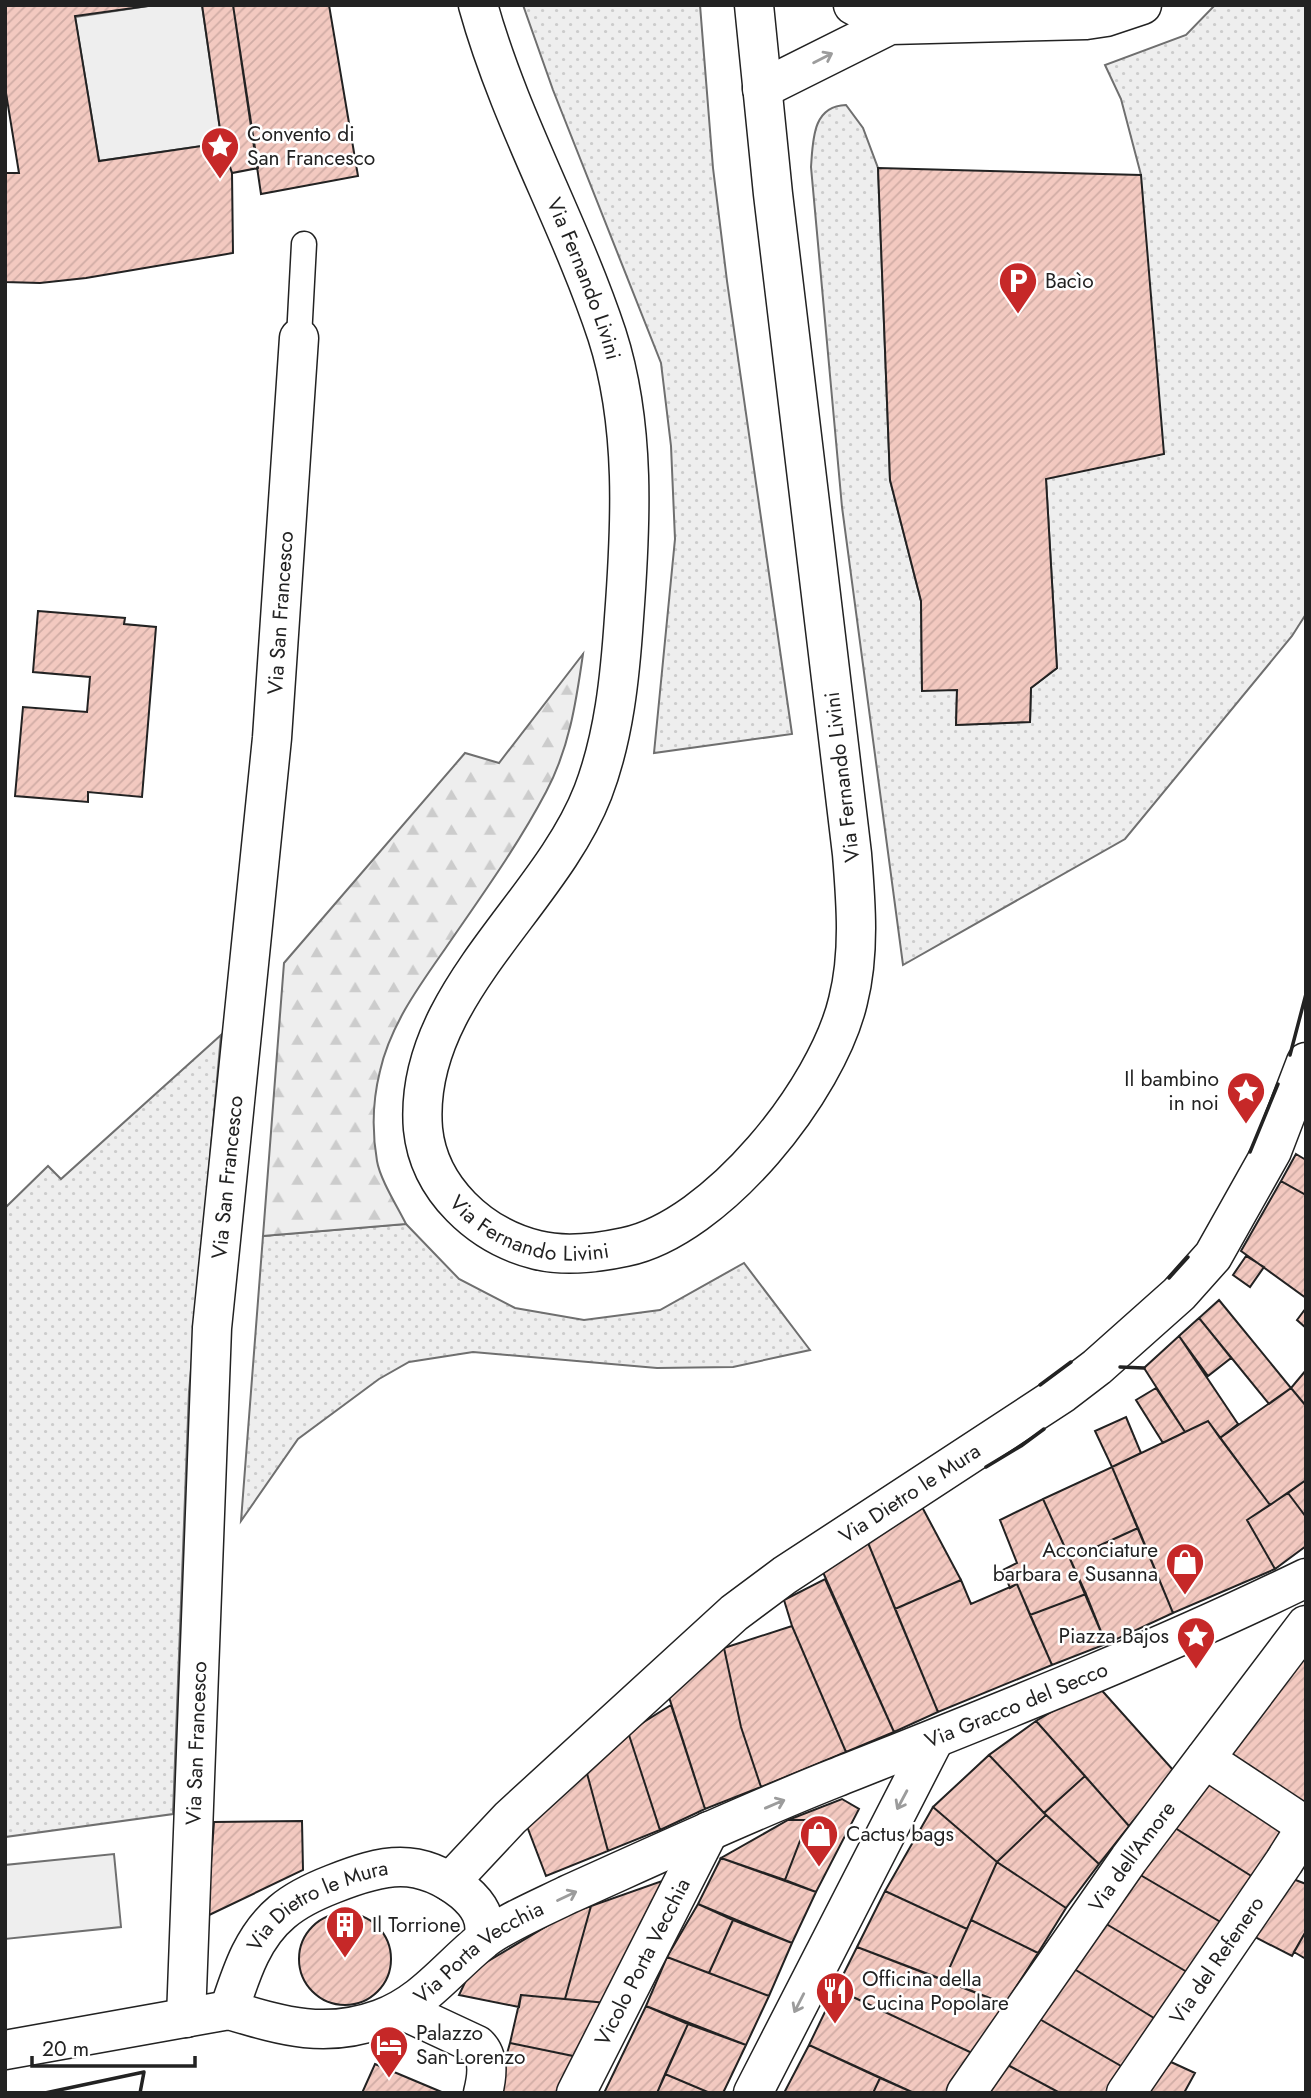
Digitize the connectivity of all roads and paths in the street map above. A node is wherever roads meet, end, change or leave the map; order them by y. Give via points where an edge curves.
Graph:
1 (478, 5) edge
2 (754, 5) edge
3 (853, 5) edge
4 (1142, 5) edge
5 (890, 25) junction
6 (762, 89) junction
7 (304, 244) dead end
8 (299, 338) joint
9 (1306, 1062) edge
10 (1306, 1578) edge
11 (1306, 1625) edge
12 (934, 1740) junction
13 (1205, 1759) junction
14 (1306, 1826) edge
15 (709, 1831) junction
16 (450, 1882) junction
17 (484, 1938) junction
18 (229, 2010) junction
19 (401, 2010) junction
20 (186, 2018) junction
21 (5, 2050) edge
22 (483, 2093) edge
23 (576, 2093) edge
24 (754, 2093) edge
25 (966, 2093) edge
26 (1126, 2093) edge

1 - 6 street, Via Fernando Livini via 512,104 602,321 621,392 627,446 623,636 615,706 597,778 558,855 457,1001 430,1062 424,1095 427,1151 443,1187 489,1230 537,1250 573,1254 631,1246 670,1229 713,1198 796,1110 828,1058 850,995 856,926 852,854
2 - 6 street, Via Fernando Livini
3 - 5 street
4 - 5 street via 1107,18
6 -> 5 street
7 - 8 lane
8 - 20 street, Via San Francesco via 272,738 210,1365
9 - 16 street, Via Dietro le Mura via 1272,1151 1213,1256 1193,1281 1063,1393 734,1613 510,1818
10 - 12 street, Via Gracco del Secco
11 - 13 street, Via dell'Amore
15 -> 12 street, Via Porta Vecchia
12 -> 24 street, Via Gracco del Secco
13 - 14 street, Via del Refenero
13 - 25 street, Via dell'Amore via 1107,1889
14 - 26 street, Via del Refenero
17 -> 15 street, Via Porta Vecchia
15 - 23 street, Vicolo Porta Vecchia
16 - 17 street, Via Dietro le Mura via 482,1913
16 - 18 street, Via Dietro le Mura via 412,1867 381,1867 299,1899 258,1939
17 - 19 street, Via Porta Vecchia
18 - 19 street, Via Porta Vecchia via 314,2031 339,2030
18 - 20 street, Via Porta Vecchia
19 - 22 street via 477,2045 486,2062
20 - 21 street, Via Porta Vecchia

